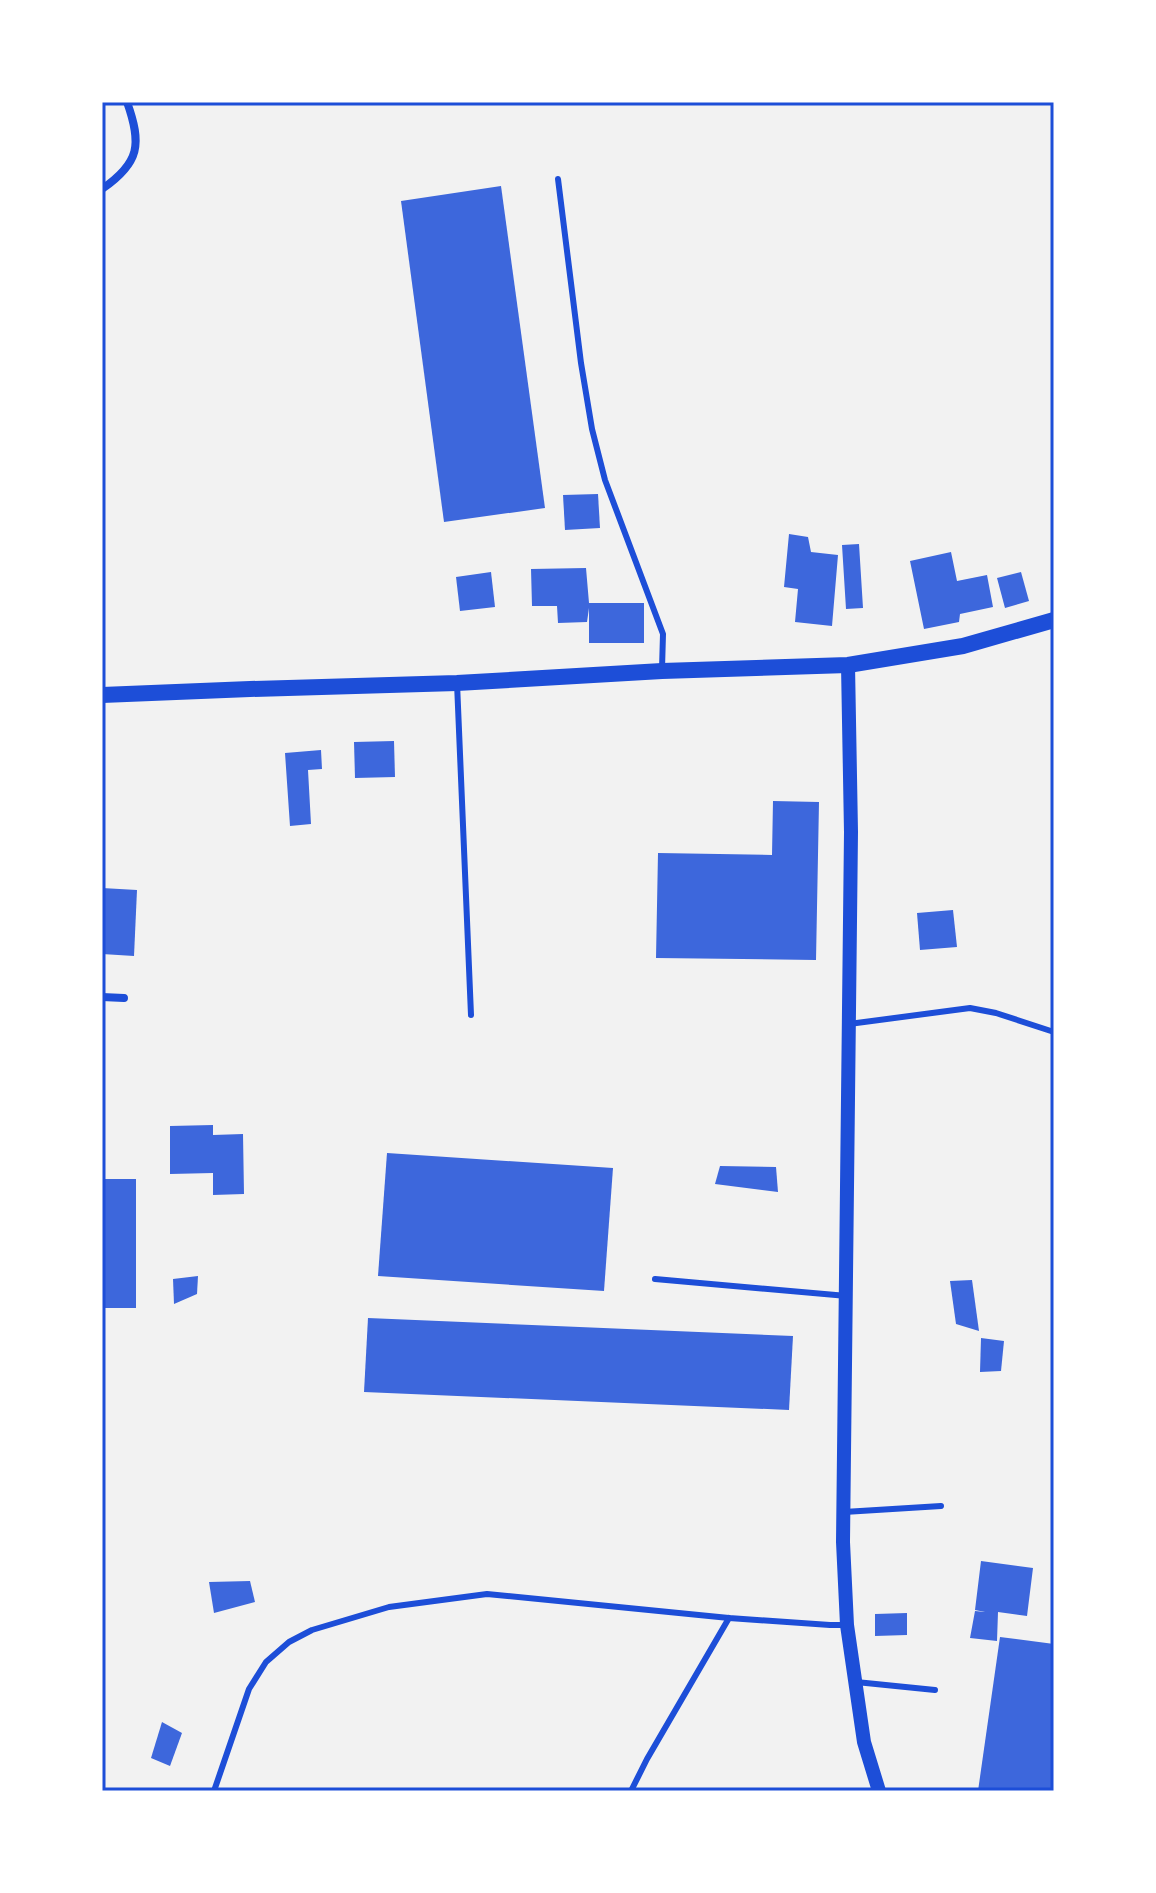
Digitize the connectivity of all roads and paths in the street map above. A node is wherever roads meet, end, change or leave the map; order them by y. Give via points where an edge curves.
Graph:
1 (127, 102) edge
2 (558, 179) dead end
3 (102, 189) edge
4 (1054, 620) edge
5 (848, 665) junction
6 (662, 671) junction
7 (457, 683) junction
8 (102, 695) edge
9 (102, 997) edge
10 (124, 998) dead end
11 (471, 1015) dead end
12 (849, 1024) junction
13 (1054, 1032) edge
14 (655, 1279) dead end
15 (847, 1296) junction
16 (941, 1506) dead end
17 (844, 1512) junction
18 (729, 1618) junction
19 (847, 1625) junction
20 (856, 1682) junction
21 (935, 1690) dead end
22 (875, 1789) edge
23 (214, 1791) edge
24 (631, 1791) edge

1 - 3 street via 137,144 131,163
2 - 6 lane via 592,429 605,480 663,634
4 - 5 main road via 963,646
5 - 6 main road
5 - 12 street
6 - 7 main road
7 - 8 main road
7 - 11 lane
9 - 10 street
12 - 13 lane via 970,1008
12 - 15 street
14 - 15 lane
15 - 17 street
16 - 17 lane
17 - 19 street
18 - 19 lane
18 - 23 lane via 487,1594 389,1607 312,1630 266,1662 249,1689
18 - 24 lane
19 - 20 street
20 - 21 lane
20 - 22 street

